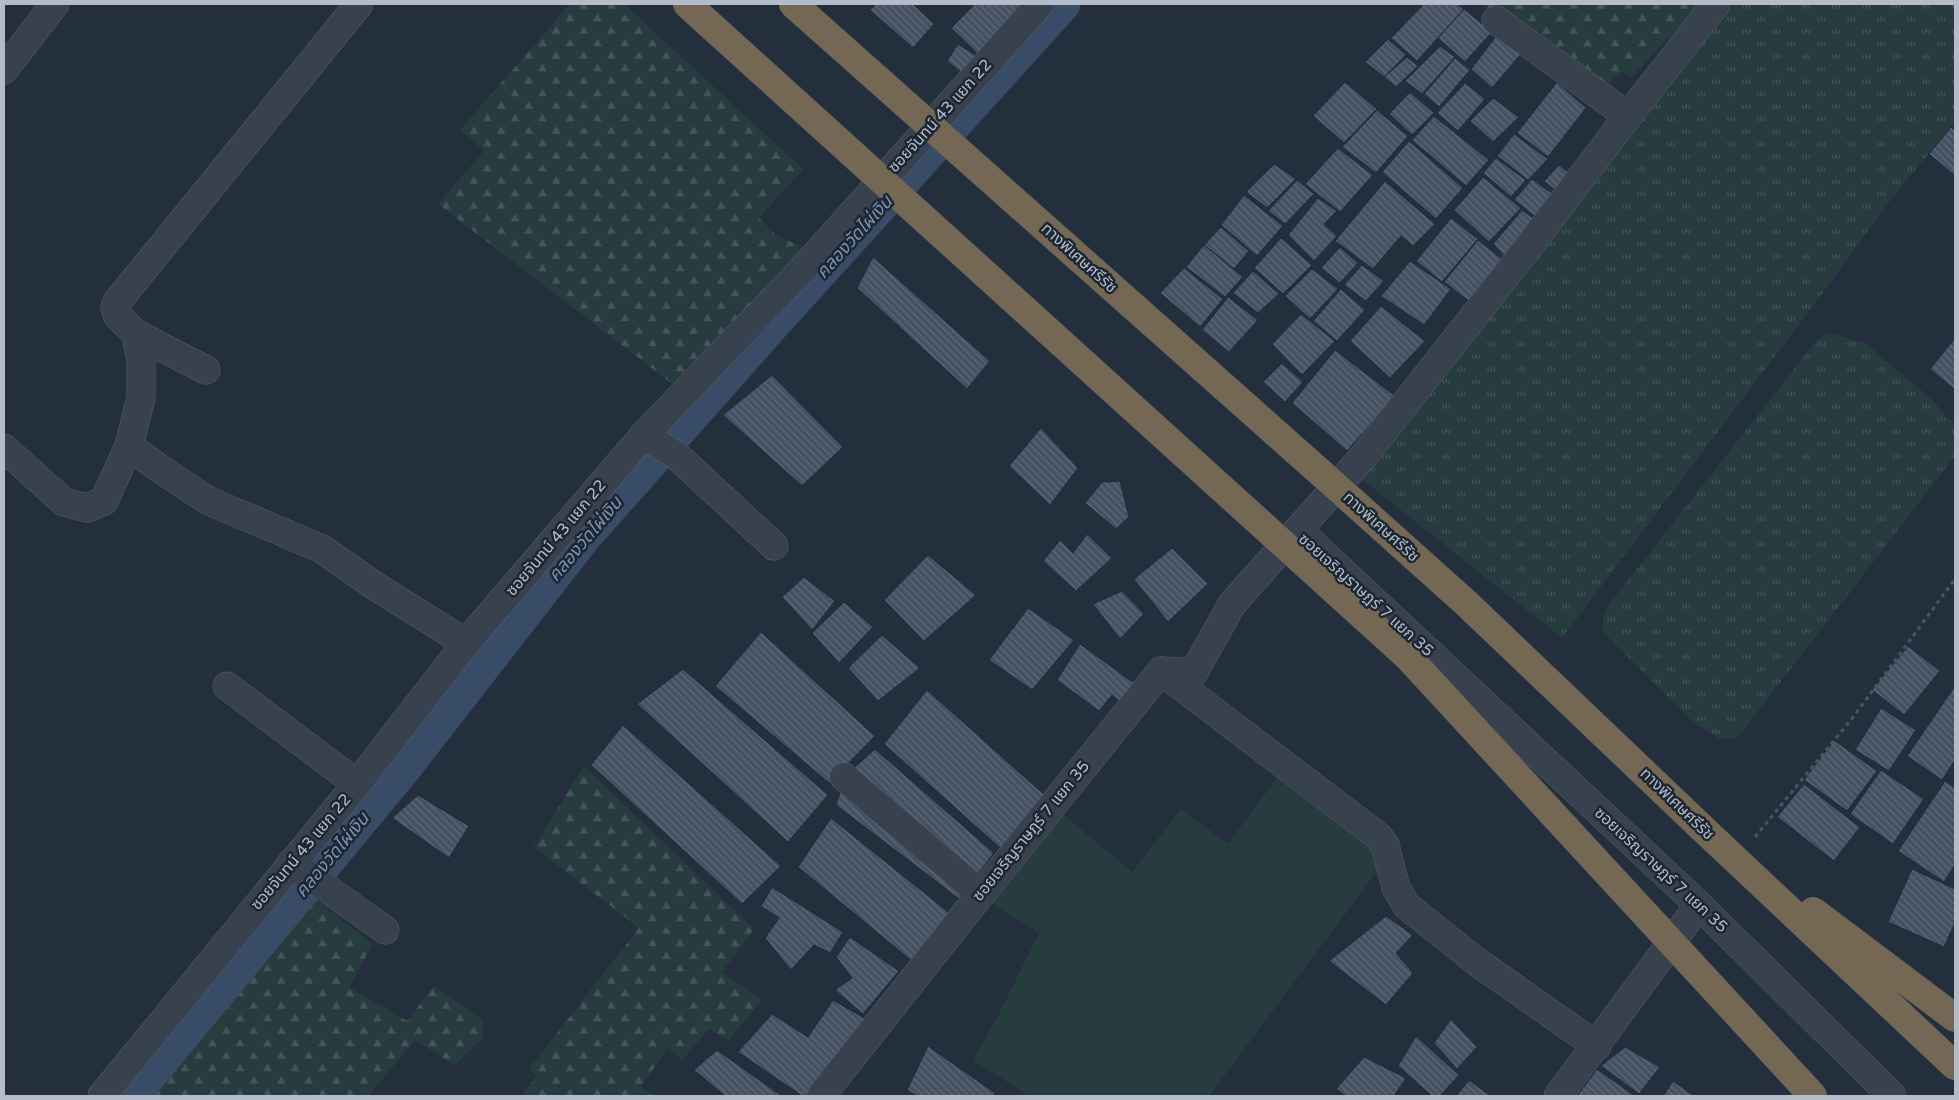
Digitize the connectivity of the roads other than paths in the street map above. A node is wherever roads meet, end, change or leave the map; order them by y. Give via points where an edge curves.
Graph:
1 (55, 4) edge
2 (359, 4) edge
3 (687, 4) edge
4 (793, 4) edge
5 (1040, 4) edge
6 (1716, 4) edge
7 (1496, 20) dead end
8 (4, 70) edge
9 (1628, 116) junction
10 (136, 334) junction
11 (206, 370) dead end
12 (644, 435) junction
13 (129, 446) junction
14 (4, 448) edge
15 (1298, 530) junction
16 (774, 546) dead end
17 (466, 643) junction
18 (1161, 671) junction
19 (227, 686) dead end
20 (844, 778) dead end
21 (357, 784) junction
22 (1702, 828) junction
23 (291, 863) junction
24 (980, 894) junction
25 (1700, 905) junction
26 (385, 930) dead end
27 (1955, 1018) edge
28 (1597, 1046) junction
29 (1955, 1066) edge
30 (102, 1096) edge
31 (821, 1096) edge
32 (1558, 1096) edge
33 (1813, 1096) edge
34 (1892, 1096) edge

1 - 8 street
2 - 10 street via 117,302 117,315
3 - 33 highway, bridge via 1407,656
4 - 22 highway, ทางพิเศษศรีรัช, bridge via 1466,603
5 - 12 street, ซอยจันทน์ 43 แยก 22 via 802,270
6 - 9 street
7 - 9 street
9 - 15 street via 1363,457
10 - 11 street
10 - 13 street via 140,397
12 - 16 street via 677,456
12 - 17 street, ซอยจันทน์ 43 แยก 22
13 - 14 street via 104,501 87,508 64,502
13 - 17 street via 209,501 322,548 375,586
15 - 18 street, ซอยเจริญราษฎร์ 7 แยก 35 via 1232,604 1194,672
15 - 25 street, ซอยเจริญราษฎร์ 7 แยก 35
17 - 21 street, ซอยจันทน์ 43 แยก 22
18 - 24 street, ซอยเจริญราษฎร์ 7 แยก 35
18 - 28 street via 1378,836 1385,845 1396,888 1407,906 1477,962
19 - 21 street
20 - 24 street
21 - 23 street, ซอยจันทน์ 43 แยก 22
22 - 27 highway, bridge
22 - 29 highway, ทางพิเศษศรีรัช, bridge
23 - 26 street
23 - 30 street, ซอยจันทน์ 43 แยก 22
24 - 31 street, ซอยเจริญราษฎร์ 7 แยก 35
25 - 28 street
25 - 34 street, ซอยเจริญราษฎร์ 7 แยก 35
28 - 32 street

